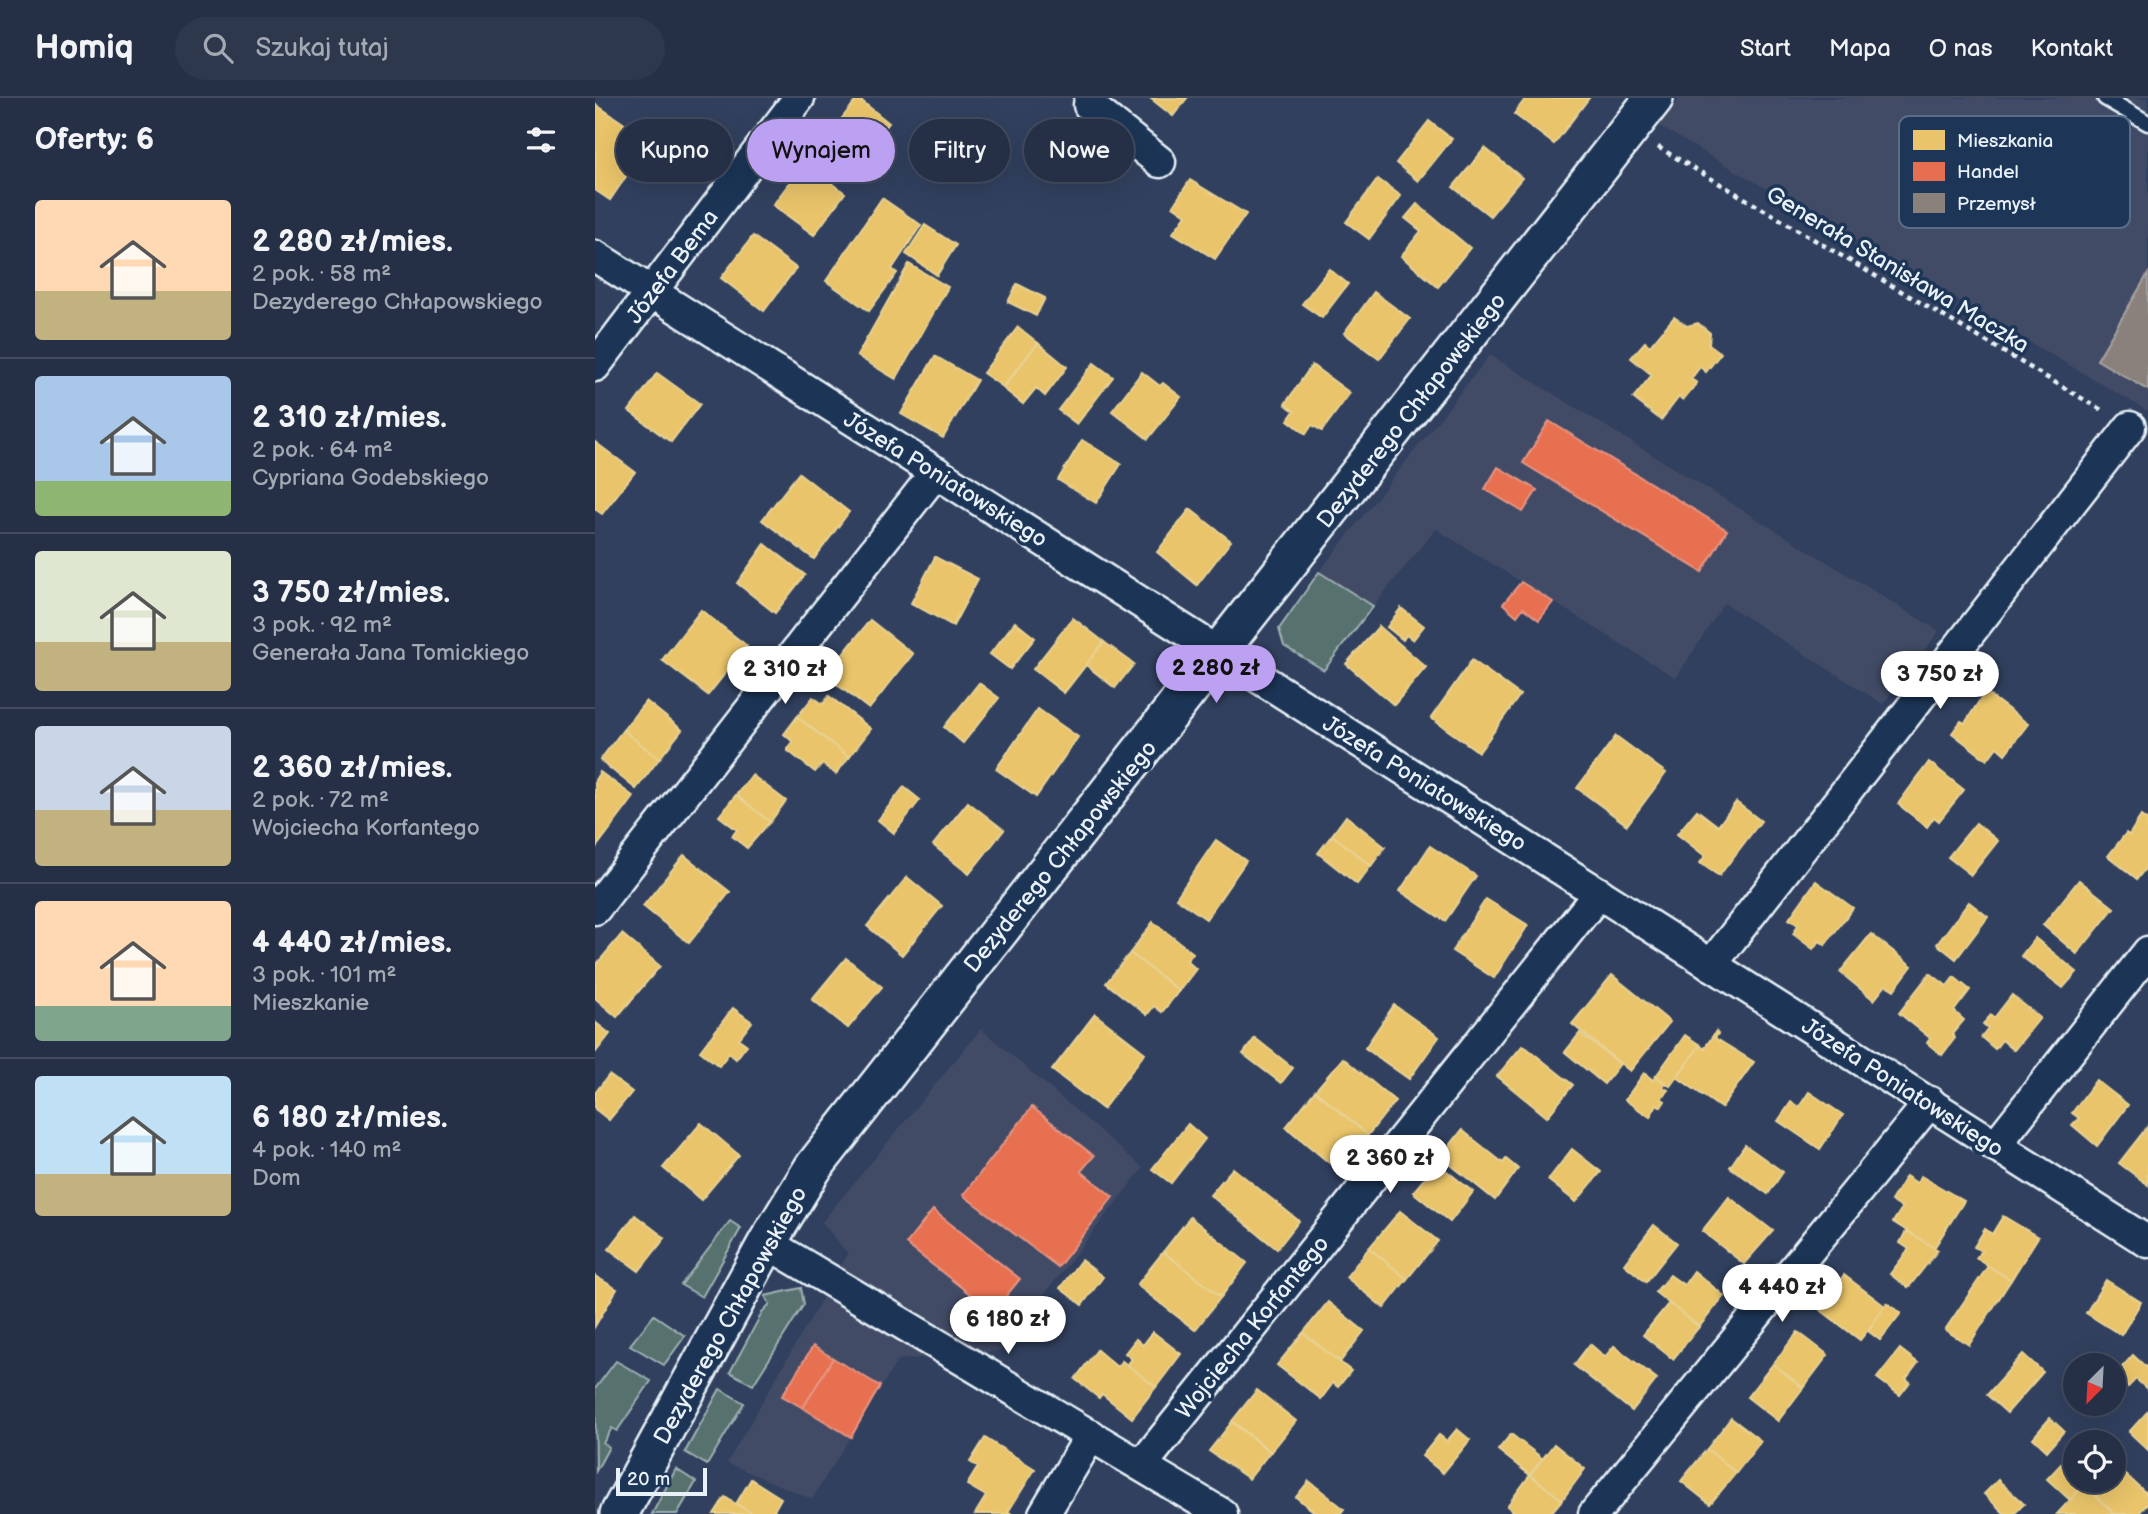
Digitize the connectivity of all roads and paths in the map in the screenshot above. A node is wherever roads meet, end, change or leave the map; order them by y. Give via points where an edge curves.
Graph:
1 (799, 98) edge
2 (1654, 98) edge
3 (2105, 98) edge
4 (1088, 100) edge
5 (2148, 123) edge
6 (1631, 128) junction
7 (1160, 162) dead end
8 (595, 256) edge
9 (652, 292) junction
10 (595, 366) edge
11 (2130, 426) joint
12 (936, 472) junction
13 (1221, 653) junction
14 (1599, 893) junction
15 (595, 909) edge
16 (2148, 952) edge
17 (1711, 965) junction
18 (1930, 1102) junction
19 (1995, 1146) junction
20 (2148, 1242) edge
21 (767, 1243) junction
22 (1091, 1435) junction
23 (1142, 1465) junction
24 (619, 1514) edge
25 (1044, 1514) edge
26 (1222, 1514) edge
27 (1594, 1514) edge

1 - 9 street, Józefa Bema
2 - 6 street, Dezyderego Chłapowskiego
3 - 5 lane
4 - 7 street
6 - 11 path, Generała Stanisława Maczka
6 - 13 street, Dezyderego Chłapowskiego
8 - 9 street, Józefa Poniatowskiego
9 - 10 street, Józefa Bema
9 - 12 street, Józefa Poniatowskiego
11 - 17 street
12 - 13 street, Józefa Poniatowskiego
12 - 15 street
13 - 14 street, Józefa Poniatowskiego
13 - 21 street, Dezyderego Chłapowskiego via 813,1168
14 - 17 street, Józefa Poniatowskiego
14 - 23 street, Wojciecha Korfantego
16 - 19 street
17 - 18 street, Józefa Poniatowskiego
18 - 19 street, Józefa Poniatowskiego
18 - 27 street
19 - 20 street, Józefa Poniatowskiego
21 - 22 street
21 - 24 street, Dezyderego Chłapowskiego
22 - 23 street
22 - 25 street
23 - 26 street

